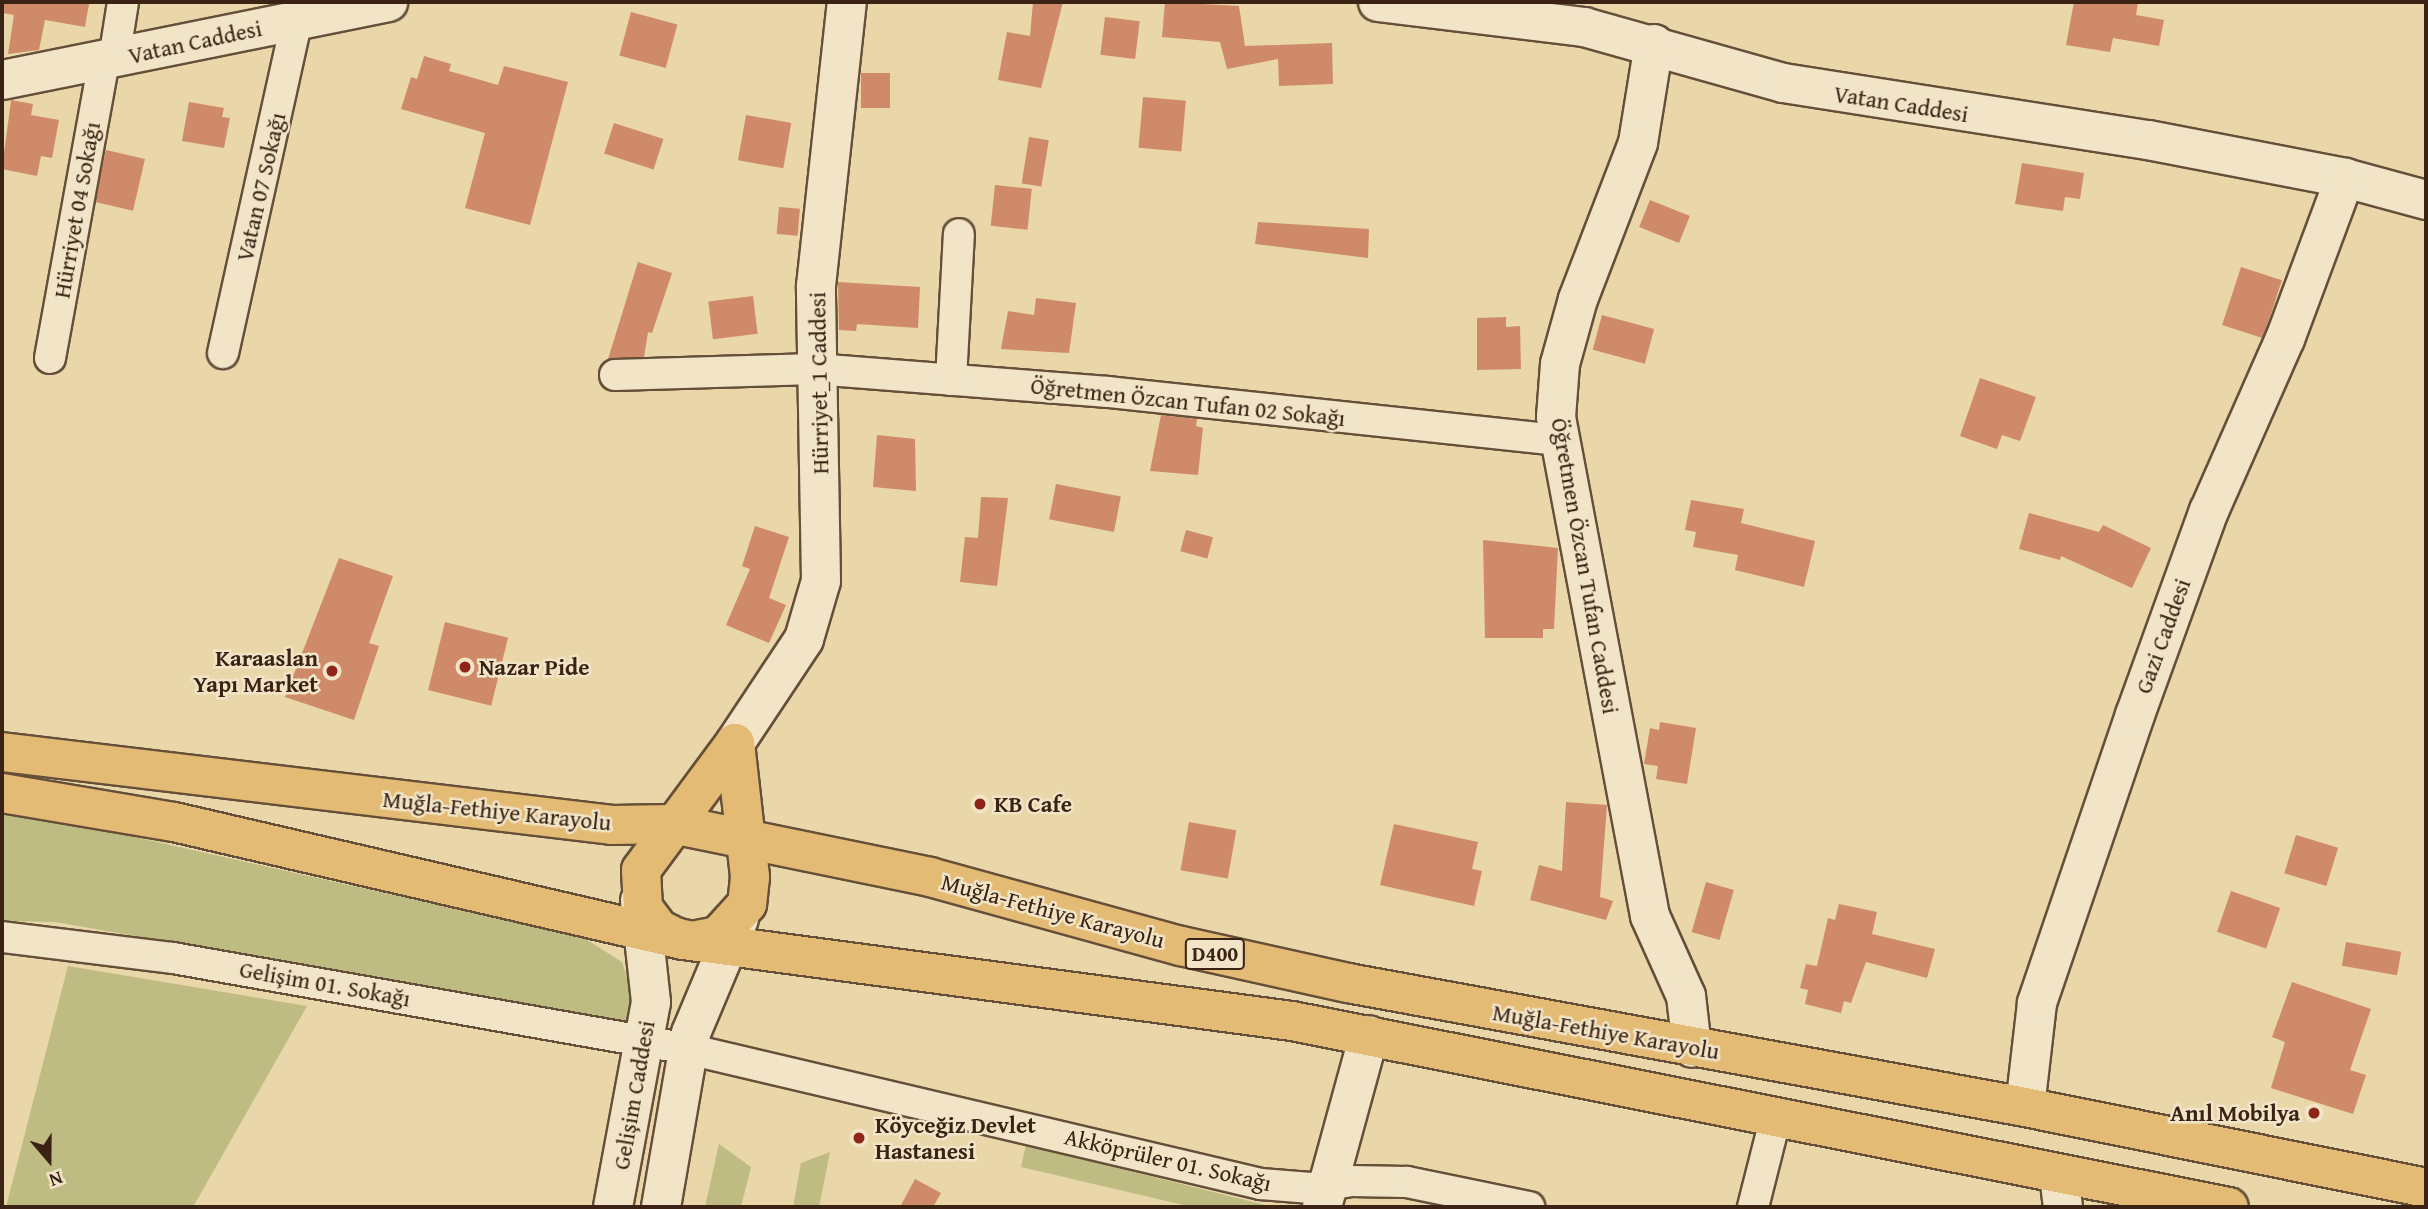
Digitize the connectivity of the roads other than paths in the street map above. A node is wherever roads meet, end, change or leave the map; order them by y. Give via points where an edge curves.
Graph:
1 (123, 2) edge
2 (388, 2) edge
3 (847, 2) edge
4 (1378, 2) edge
5 (300, 11) edge
6 (1654, 44) junction
7 (109, 60) junction
8 (2, 80) edge
9 (2345, 178) junction
10 (2426, 200) edge
11 (960, 234) dead end
12 (223, 353) dead end
13 (50, 358) dead end
14 (815, 369) junction
15 (615, 375) dead end
16 (951, 380) junction
17 (1560, 440) junction
18 (735, 743) junction
19 (2, 752) edge
20 (2, 793) edge
21 (678, 834) junction
22 (746, 854) junction
23 (642, 915) junction
24 (733, 932) junction
25 (2, 937) edge
26 (1369, 1035) junction
27 (646, 1041) junction
28 (1692, 1048) junction
29 (688, 1049) junction
30 (2025, 1107) junction
31 (1776, 1116) junction
32 (2426, 1188) edge
33 (2061, 1191) edge
34 (1325, 1197) edge
35 (613, 1207) edge
36 (661, 1207) edge
37 (1529, 1207) edge
38 (1753, 1207) edge
39 (2229, 1207) edge

1 - 7 street, Hürriyet 04 Sokağı
2 - 5 street, Vatan Caddesi
3 - 14 street, Hürriyet_1 Caddesi via 818,249
4 - 6 street, Vatan Caddesi via 1536,19
5 - 7 street, Vatan Caddesi
5 - 12 street, Vatan 07 Sokağı
6 - 9 street, Vatan Caddesi via 1783,83 2148,141
6 - 17 street, Öğretmen Özcan Tufan Caddesi via 1638,143 1578,299 1560,364 1556,417
7 - 8 street, Vatan Caddesi
7 - 13 street, Hürriyet 04 Sokağı
9 - 10 street, Vatan Caddesi
9 - 30 street, Gazi Caddesi via 2285,339 2204,523 2087,853 2037,1003
11 - 16 street
14 - 15 street, Öğretmen Özcan Tufan 02 Sokağı
14 - 16 street, Öğretmen Özcan Tufan 02 Sokağı
14 - 18 street, Hürriyet_1 Caddesi via 821,581 804,639
16 - 17 street, Öğretmen Özcan Tufan 02 Sokağı
17 - 28 street, Öğretmen Özcan Tufan Caddesi via 1650,916 1686,996
18 - 21 highway
18 - 22 highway
19 - 21 highway, Muğla-Fethiye Karayolu / D400
20 - 23 highway, Muğla-Fethiye Karayolu / D400 via 174,822
21 - 22 highway, Muğla-Fethiye Karayolu / D400
21 - 23 highway via 640,870
22 - 24 highway via 750,895
22 - 28 highway, Muğla-Fethiye Karayolu / D400 via 930,877 1241,960
23 - 24 highway, Muğla-Fethiye Karayolu / D400 via 683,940
23 - 27 street, Gelişim Caddesi via 651,1002
24 - 26 highway, Muğla-Fethiye Karayolu / D400
24 - 29 street, Gelişim Caddesi via 698,1006
25 - 27 street, Gelişim 01. Sokağı via 173,958
26 - 31 highway, Muğla-Fethiye Karayolu / D400
26 - 34 street
27 - 29 street, Akköprüler 01. Sokağı
27 - 35 street, Gelişim Caddesi
28 - 30 highway, Muğla-Fethiye Karayolu / D400
29 - 34 street, Akköprüler 01. Sokağı
29 - 36 street, Gelişim Caddesi
30 - 32 highway, Muğla-Fethiye Karayolu / D400
31 - 33 highway, Muğla-Fethiye Karayolu / D400
31 - 38 street
33 - 39 highway, Muğla-Fethiye Karayolu / D400
34 - 37 street, Akköprüler 01. Sokağı via 1407,1182

